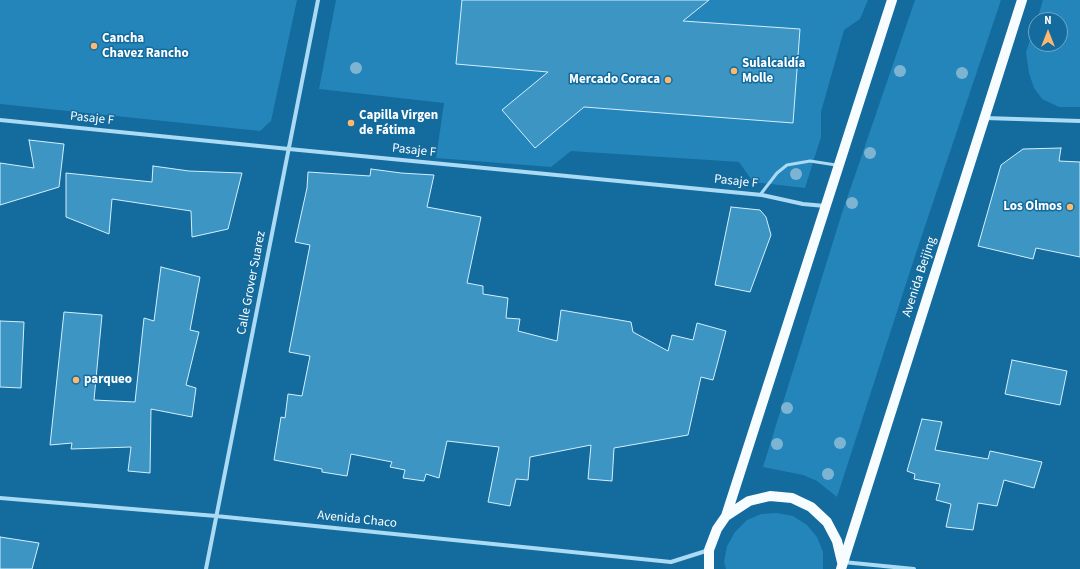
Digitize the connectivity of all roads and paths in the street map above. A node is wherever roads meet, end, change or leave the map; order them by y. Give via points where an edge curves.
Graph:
1 (318, 0) edge
2 (892, 0) edge
3 (1022, 0) edge
4 (985, 118) junction
5 (0, 120) edge
6 (1080, 121) edge
7 (289, 149) junction
8 (839, 165) junction
9 (760, 195) junction
10 (825, 206) junction
11 (0, 498) edge
12 (216, 516) junction
13 (726, 516) junction
14 (709, 550) junction
15 (842, 566) edge
16 (206, 569) edge
17 (709, 569) edge
18 (914, 569) edge

1 - 7 street, Calle Grover Suarez
2 - 8 main road
3 - 4 main road, Avenida Beijing
4 - 6 street
4 - 15 main road, Avenida Beijing
5 - 7 street, Pasaje F
7 - 9 street, Pasaje F
7 - 12 street, Calle Grover Suarez
8 - 9 lane via 810,161 787,165 776,173
8 - 10 main road
9 - 10 street, Pasaje F
10 - 13 main road
11 - 12 street, Avenida Chaco
12 - 14 street, Avenida Chaco via 671,562
12 - 16 street, Calle Grover Suarez
13 - 14 main road via 716,529
13 - 15 main road via 749,501 770,496 792,498 811,507 827,522 837,541
14 - 17 main road
15 - 18 street

